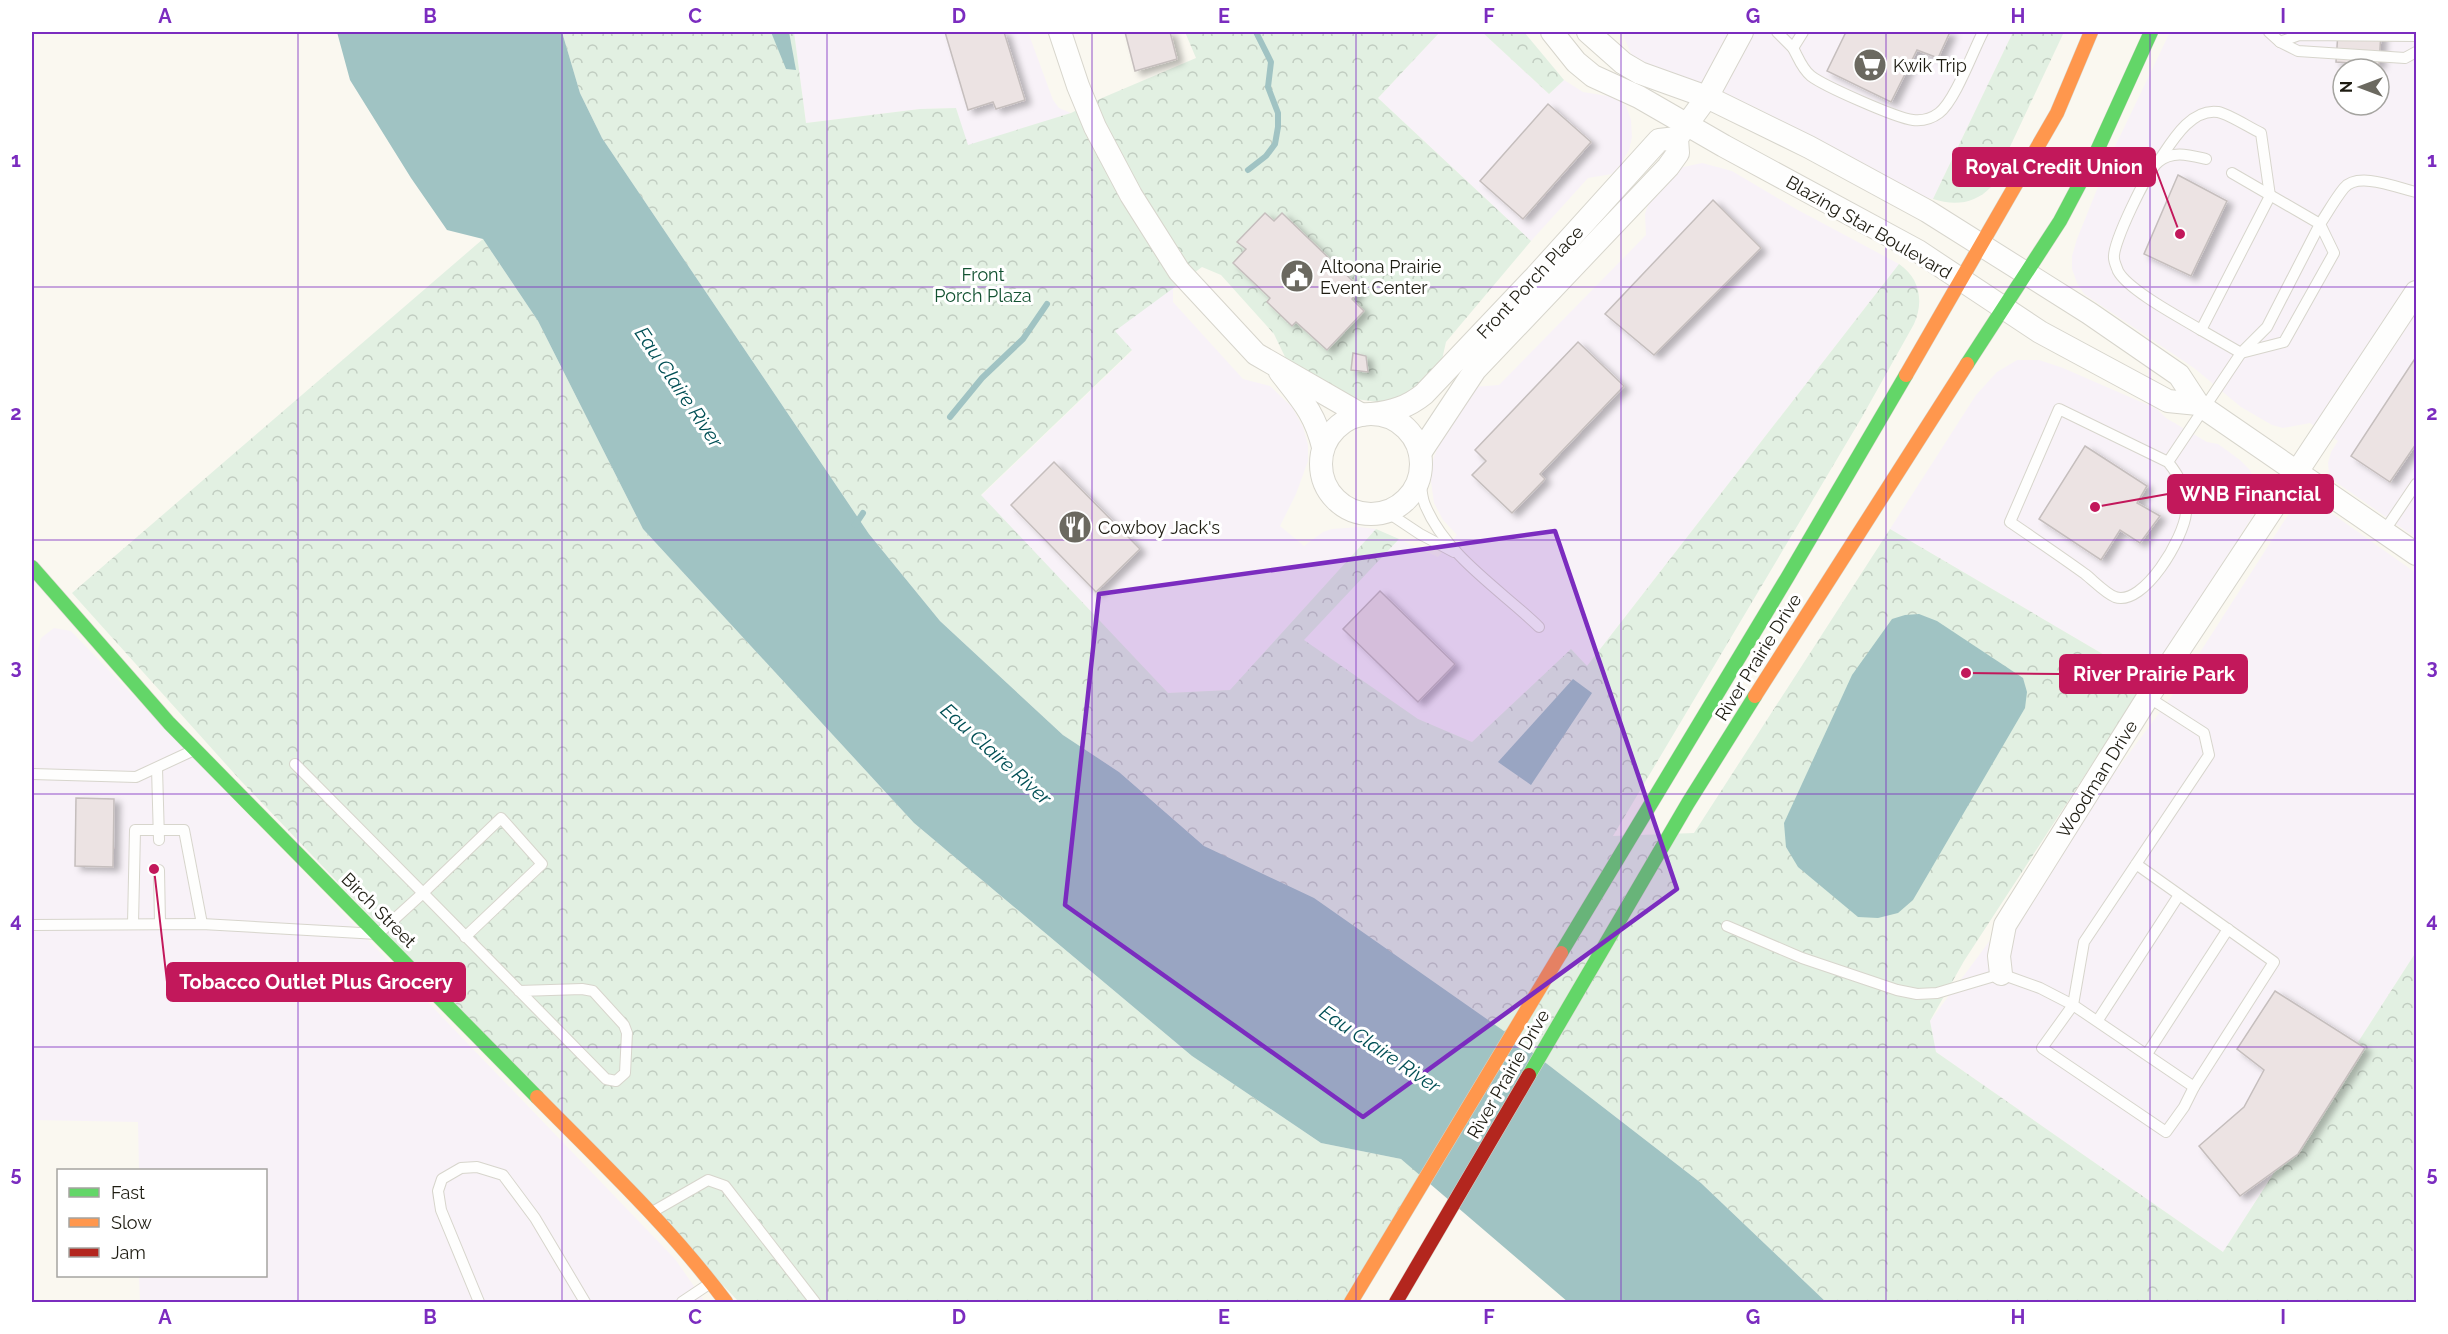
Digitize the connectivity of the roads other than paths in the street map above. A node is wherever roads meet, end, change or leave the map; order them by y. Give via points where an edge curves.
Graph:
1 (1060, 32) edge
2 (1552, 32) edge
3 (1588, 32) edge
4 (1742, 32) edge
5 (1777, 32) edge
6 (1803, 32) edge
7 (1983, 32) edge
8 (2091, 32) edge
9 (2151, 32) edge
10 (2269, 32) edge
11 (2416, 36) edge
12 (2280, 42) junction
13 (1793, 48) junction
14 (2416, 52) edge
15 (1707, 97) junction
16 (1682, 132) junction
17 (2206, 159) dead end
18 (2158, 162) junction
19 (2232, 173) dead end
20 (2416, 192) edge
21 (2270, 196) junction
22 (2320, 224) junction
23 (1982, 246) junction
24 (2027, 273) junction
25 (1961, 280) junction
26 (2416, 292) edge
27 (2003, 309) junction
28 (2201, 330) junction
29 (2241, 353) junction
30 (1276, 366) junction
31 (2200, 406) junction
32 (1367, 414) junction
33 (1323, 447) junction
34 (2168, 462) junction
35 (1420, 463) junction
36 (2297, 471) junction
37 (2416, 484) edge
38 (1387, 512) junction
39 (2383, 533) junction
40 (2416, 554) edge
41 (1460, 555) junction
42 (32, 567) edge
43 (32, 588) edge
44 (1539, 627) dead end
45 (2148, 697) junction
46 (195, 749) junction
47 (295, 764) dead end
48 (157, 768) junction
49 (32, 774) edge
50 (159, 836) junction
51 (2136, 864) junction
52 (159, 870) dead end
53 (423, 894) junction
54 (2179, 895) junction
55 (160, 923) junction
56 (133, 924) junction
57 (202, 924) junction
58 (32, 925) edge
59 (1727, 926) dead end
60 (2228, 929) junction
61 (378, 934) junction
62 (465, 937) junction
63 (2001, 974) junction
64 (519, 991) junction
65 (2073, 1005) junction
66 (2098, 1020) junction
67 (2147, 1054) junction
68 (2194, 1087) junction
69 (651, 1212) junction
70 (711, 1282) junction
71 (479, 1302) edge
72 (585, 1302) edge
73 (681, 1302) edge
74 (726, 1302) edge
75 (816, 1302) edge
76 (1351, 1302) edge
77 (1396, 1302) edge

1 - 30 street via 1095,128 1164,249 1256,354
2 - 16 street, Blazing Star Boulevard via 1593,76 1639,97
3 - 15 street, Blazing Star Boulevard via 1640,73
4 - 15 street, Front Porch Place
5 - 13 lane
6 - 13 lane
7 - 13 lane via 1946,103 1926,120 1897,116 1828,86 1810,75
8 - 23 main road, River Prairie Drive via 2057,113
9 - 24 main road, River Prairie Drive via 2096,153
10 - 12 lane
11 - 12 lane via 2299,35
12 - 14 lane via 2298,51 2337,54 2404,58
15 - 16 street, Front Porch Place
15 - 23 street, Blazing Star Boulevard via 1809,147 1927,211
16 - 25 street, Blazing Star Boulevard via 1918,251
16 - 32 street, Front Porch Place via 1659,140 1432,388 1408,405
16 - 35 street, Front Porch Place via 1678,153 1660,178 1475,370
17 - 18 lane via 2176,153
18 - 21 lane via 2178,132 2198,116 2218,112 2261,133
18 - 28 lane via 2116,241 2114,257 2119,273 2131,286
19 - 21 lane
20 - 22 lane via 2358,180 2345,186
21 - 22 lane
21 - 28 lane
22 - 29 lane via 2267,327
22 - 29 lane via 2334,253 2284,342
23 - 24 street, Blazing Star Boulevard
23 - 25 main road, River Prairie Drive
24 - 27 main road, River Prairie Drive
24 - 31 street, Blazing Star Boulevard via 2179,375
25 - 27 street, Blazing Star Boulevard
25 - 76 main road, River Prairie Drive via 1787,578
26 - 36 street, Woodman Drive
27 - 31 street, Blazing Star Boulevard via 2168,401
27 - 77 main road, River Prairie Drive via 1688,803
28 - 29 lane
29 - 31 lane
30 - 32 street
30 - 33 street via 1318,424
31 - 34 lane
31 - 36 street, Blazing Star Boulevard
32 - 33 street, Front Porch Place via 1350,418 1339,426
32 - 35 street via 1388,417 1402,425 1413,438
33 - 38 street via 1321,472 1333,498 1357,513
34 - 34 lane via 2182,479 2185,496 2180,537 2146,586 2132,596 2115,597 2010,522 2059,409
35 - 38 street, Front Porch Place via 1416,486 1409,497
35 - 41 lane via 1424,504
36 - 39 street, Blazing Star Boulevard
36 - 45 street, Woodman Drive
37 - 39 lane
38 - 41 lane
39 - 40 street, Blazing Star Boulevard
41 - 44 lane
42 - 43 street
42 - 46 main road, Birch Street
45 - 51 lane via 2204,733 2209,755
45 - 63 street, Woodman Drive via 2005,925 1999,956
46 - 48 lane
46 - 61 main road, Birch Street
47 - 53 lane
48 - 49 lane via 136,777
48 - 50 lane
50 - 56 lane via 135,830
50 - 57 lane via 184,830
51 - 54 lane
51 - 65 lane via 2084,942
52 - 55 lane
53 - 61 lane
53 - 62 lane
53 - 62 lane via 501,818 542,864
54 - 60 lane
54 - 66 lane
55 - 56 lane
55 - 57 lane
56 - 58 lane
57 - 61 lane
59 - 63 lane via 1838,971 1917,994 1959,988
60 - 67 lane
60 - 68 lane via 2274,962
61 - 69 main road, Birch Street
62 - 64 lane
63 - 65 lane
64 - 64 lane via 606,1079 616,1081 625,1073 624,1025 593,991
65 - 66 lane
65 - 68 lane via 2042,1048 2166,1132
66 - 67 lane
67 - 68 lane
69 - 70 main road, Birch Street
69 - 75 lane via 708,1180 724,1186
70 - 73 lane
70 - 74 main road, Birch Street
71 - 72 lane via 441,1210 438,1191 442,1179 461,1168 477,1167 503,1175 535,1218

